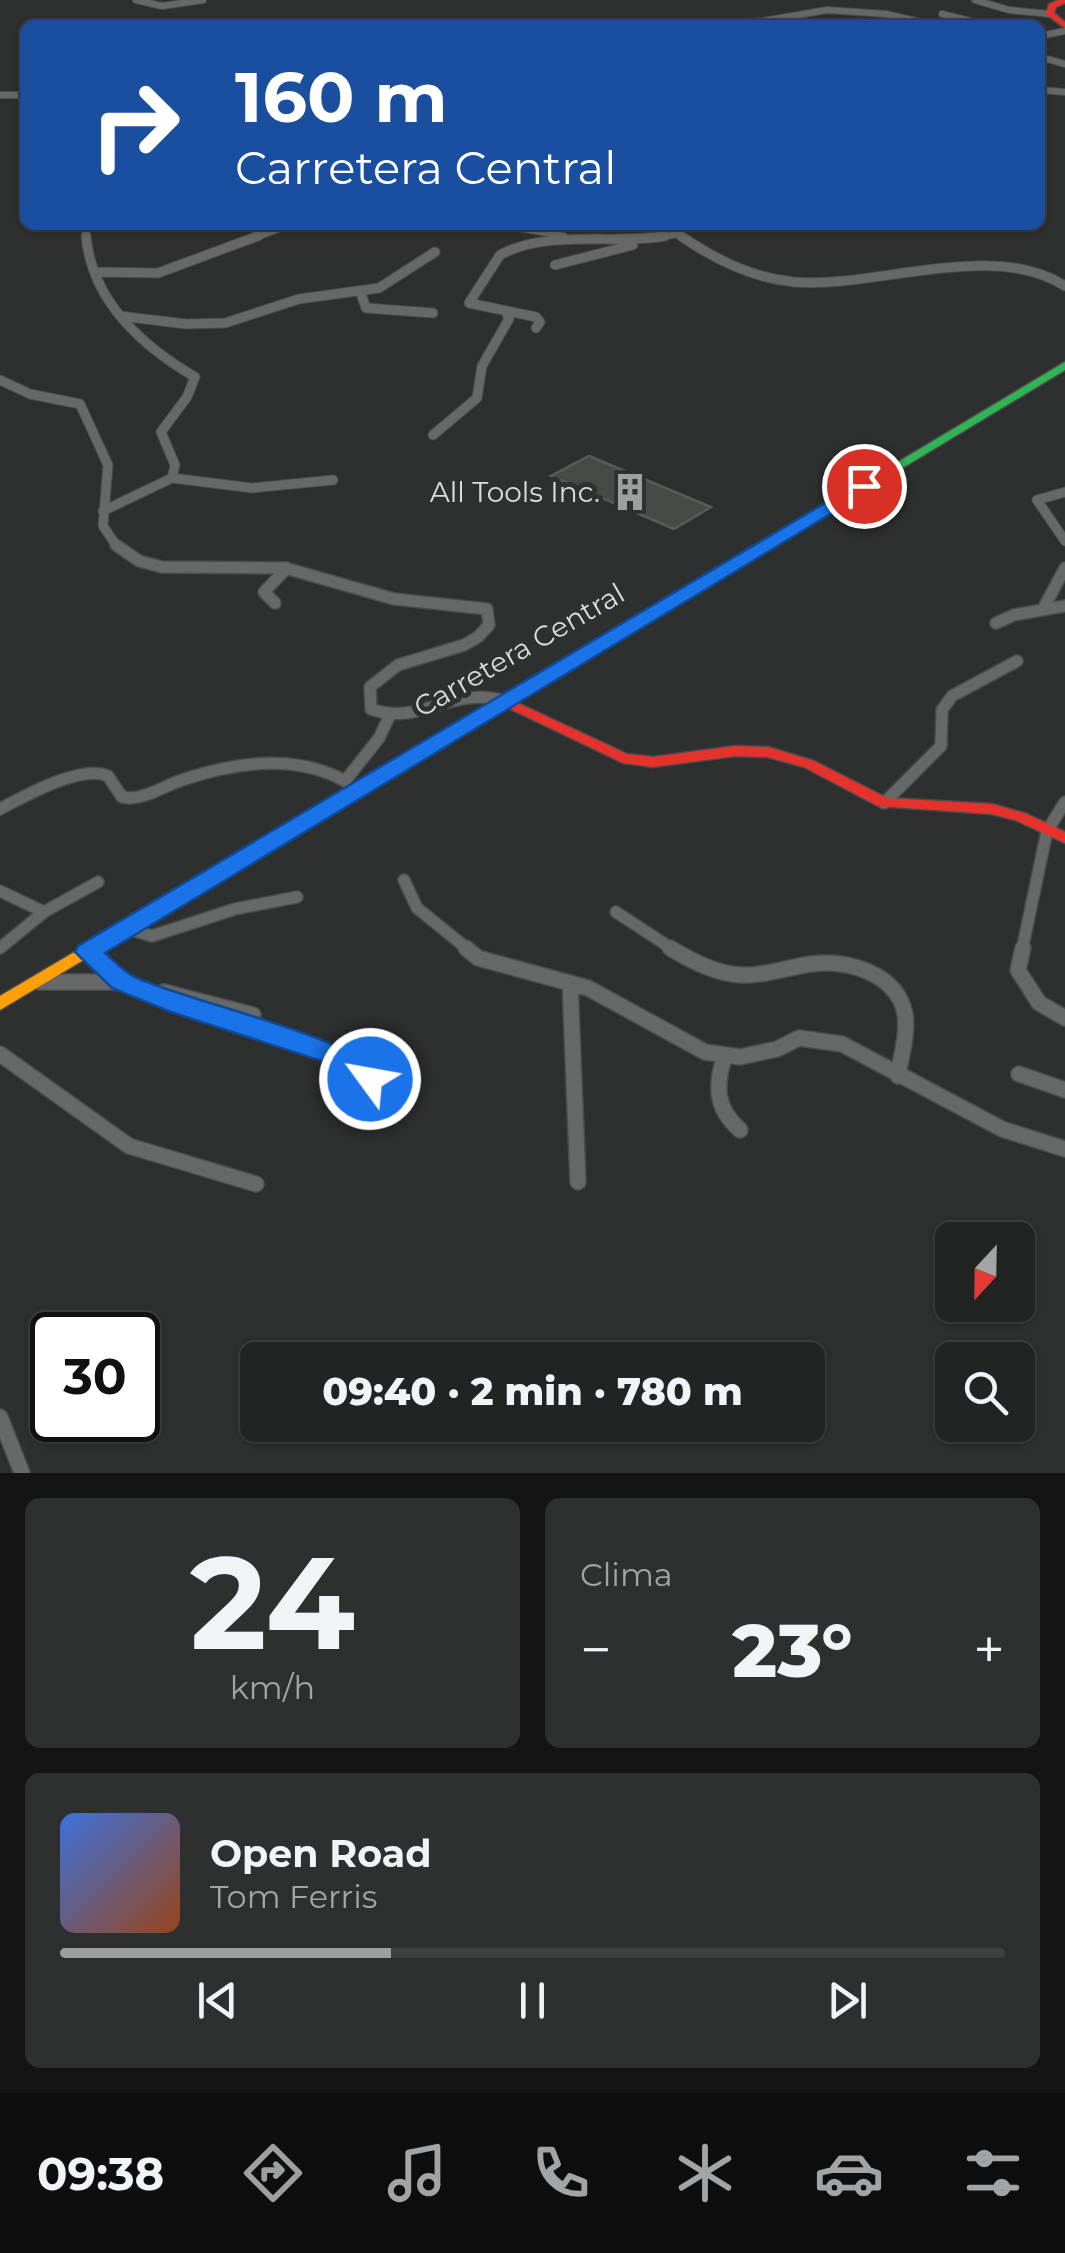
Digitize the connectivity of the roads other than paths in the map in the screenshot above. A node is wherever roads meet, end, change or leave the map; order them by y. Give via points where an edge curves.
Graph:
1 (136, 0) edge
2 (204, 0) edge
3 (975, 0) edge
4 (1064, 0) edge
5 (942, 14) dead end
6 (1050, 14) junction
7 (769, 20) edge
8 (918, 20) edge
9 (966, 20) edge
10 (1065, 29) edge
11 (87, 230) edge
12 (275, 230) edge
13 (519, 230) edge
14 (622, 230) edge
15 (651, 240) junction
16 (629, 241) junction
17 (436, 252) dead end
18 (555, 265) dead end
19 (96, 272) junction
20 (1065, 286) edge
21 (360, 291) junction
22 (506, 312) junction
23 (433, 314) dead end
24 (120, 316) junction
25 (536, 328) dead end
26 (1065, 356) edge
27 (1065, 365) edge
28 (0, 380) edge
29 (433, 435) dead end
30 (172, 478) junction
31 (333, 480) dead end
32 (1065, 492) edge
33 (102, 512) junction
34 (1065, 541) edge
35 (287, 568) junction
36 (1065, 568) edge
37 (275, 604) dead end
38 (1065, 606) edge
39 (1043, 609) junction
40 (996, 623) dead end
41 (1017, 662) dead end
42 (499, 698) junction
43 (390, 718) junction
44 (345, 781) junction
45 (1065, 802) edge
46 (884, 803) junction
47 (0, 809) edge
48 (1047, 831) junction
49 (1065, 838) edge
50 (404, 880) dead end
51 (98, 882) dead end
52 (0, 891) edge
53 (297, 898) dead end
54 (44, 912) junction
55 (616, 912) dead end
56 (126, 928) junction
57 (0, 948) edge
58 (88, 952) junction
59 (36, 982) junction
60 (122, 982) junction
61 (570, 983) junction
62 (0, 990) edge
63 (0, 1004) edge
64 (253, 1016) dead end
65 (1065, 1018) edge
66 (0, 1054) edge
67 (726, 1055) junction
68 (1019, 1074) dead end
69 (898, 1076) junction
70 (370, 1079) dead end
71 (1065, 1090) edge
72 (740, 1130) dead end
73 (1065, 1149) edge
74 (578, 1182) dead end
75 (256, 1184) dead end
76 (0, 1417) edge
77 (22, 1473) edge

1 - 2 street via 162,6
3 - 6 street
4 - 6 main road
5 - 9 street
6 - 10 main road
7 - 8 street via 828,10 886,10
11 - 19 street via 85,251
12 - 19 street via 158,272
13 - 16 street
14 - 16 street
15 - 16 street
15 - 18 street
15 - 20 street via 678,234 721,261 795,282 987,268 1047,271
16 - 22 street via 549,242 500,255 469,303
17 - 21 street via 380,288
19 - 24 street
21 - 23 street via 366,308
21 - 24 street via 300,299 225,322
22 - 25 street via 536,317
22 - 29 street via 509,319 482,366 477,398
24 - 30 street via 152,351 195,377 161,432 175,465
26 - 42 main road, Carretera Central
27 - 42 main road, Carretera Central
28 - 33 street via 80,404 109,468
30 - 31 street via 275,490
30 - 33 street
32 - 34 street via 1037,500
33 - 35 street via 105,532 134,559 187,571
35 - 37 street via 264,592
35 - 43 street via 383,596 490,612 490,625 478,638 404,660 379,675 370,688 371,709
36 - 39 street
38 - 39 street
39 - 40 street
41 - 46 street via 952,696 942,710 942,746
42 - 43 street via 461,694
42 - 44 main road, Carretera Central
42 - 46 main road via 623,758 654,762 768,752 809,764
42 - 56 main road, Carretera Central
43 - 44 street
44 - 47 street via 308,766 240,766 135,800 122,797 101,773
44 - 62 main road, Carretera Central
45 - 48 street
46 - 48 main road via 992,809
48 - 49 main road
48 - 65 street via 1018,970 1038,1003
50 - 61 street via 417,908 478,958
51 - 54 street
52 - 54 street
53 - 56 street via 235,909 152,936
54 - 57 street
55 - 69 street via 691,960 734,975 824,962 884,979 904,1008
56 - 58 main road, Carretera Central
58 - 59 main road, Carretera Central
58 - 60 street
59 - 60 street
59 - 63 main road, Carretera Central
60 - 64 street
60 - 70 street via 341,1057
61 - 67 street via 705,1052
61 - 74 street
66 - 75 street via 129,1146
67 - 69 street via 740,1058 817,1038 842,1044
67 - 72 street via 717,1099
68 - 71 street
69 - 73 street via 1002,1129
76 - 77 street

